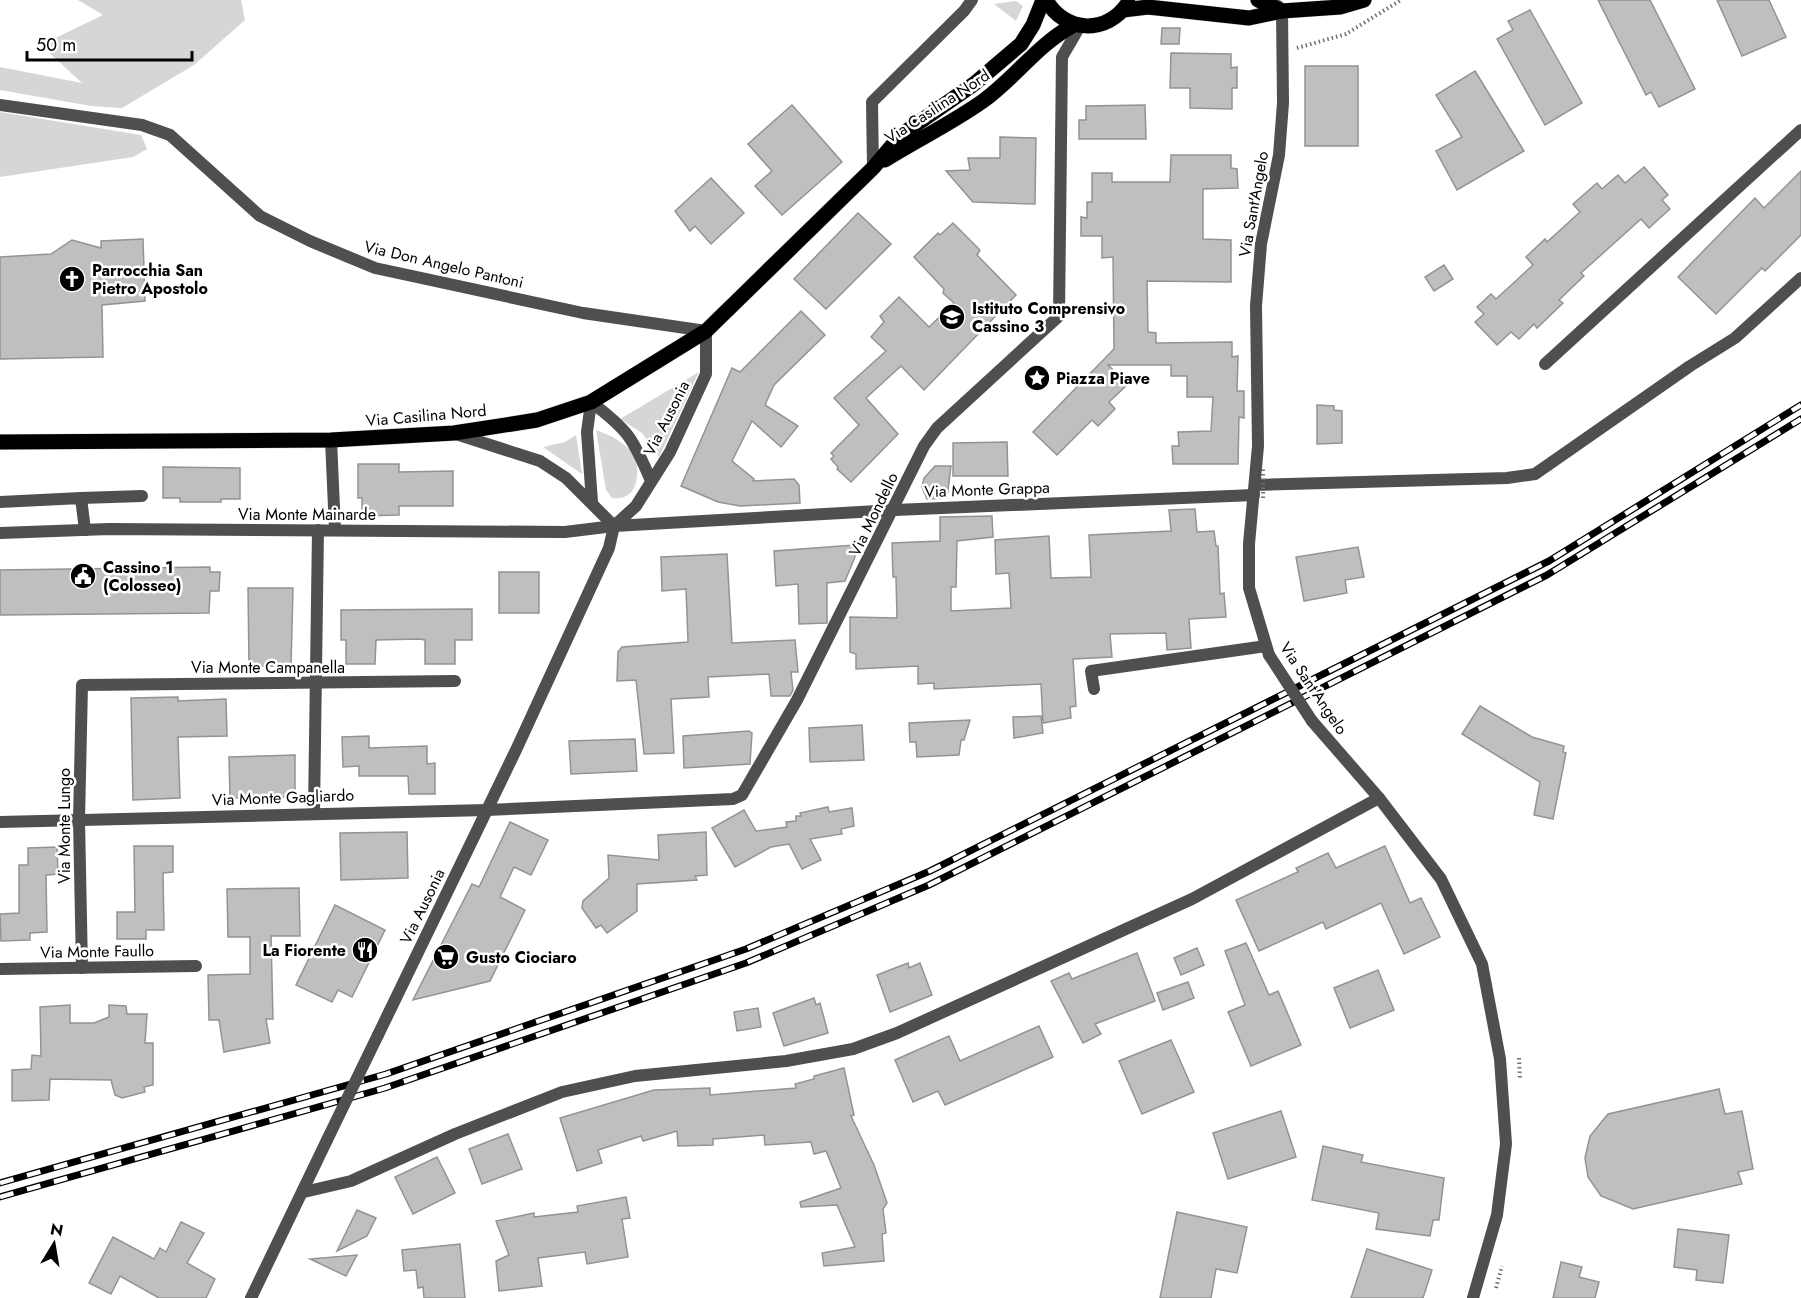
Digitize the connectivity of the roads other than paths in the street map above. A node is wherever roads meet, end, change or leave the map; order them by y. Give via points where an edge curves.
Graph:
1 (972, 0) edge
2 (1044, 0) edge
3 (1258, 0) edge
4 (1364, 0) edge
5 (1126, 5) edge
6 (1277, 6) edge
7 (1077, 26) junction
8 (0, 105) edge
9 (1801, 130) edge
10 (873, 168) junction
11 (1801, 278) edge
12 (706, 331) junction
13 (1545, 364) dead end
14 (591, 402) junction
15 (454, 433) junction
16 (332, 440) junction
17 (0, 442) edge
18 (651, 481) junction
19 (1257, 493) junction
20 (142, 496) dead end
21 (81, 498) junction
22 (0, 502) edge
23 (592, 502) junction
24 (895, 510) junction
25 (614, 526) junction
26 (85, 530) junction
27 (318, 530) junction
28 (335, 530) junction
29 (0, 533) edge
30 (1267, 650) junction
31 (455, 681) dead end
32 (82, 684) joint
33 (317, 684) junction
34 (1094, 689) dead end
35 (1379, 798) junction
36 (488, 810) junction
37 (314, 812) junction
38 (79, 820) junction
39 (0, 822) edge
40 (195, 966) dead end
41 (82, 968) junction
42 (0, 969) edge
43 (304, 1192) junction
44 (251, 1298) edge
45 (1473, 1298) edge

1 - 10 street via 872,102
2 - 7 main road via 1061,19
2 - 10 main road, Via Casilina Nord via 1021,44 974,84 901,135
3 - 6 main road
4 - 6 main road via 1340,7
5 - 6 main road via 1249,18
5 - 7 main road via 1104,24
6 - 19 street, Via Sant'Angelo via 1283,103 1279,155 1261,244 1256,306
7 - 10 main road, Via Casilina Nord via 1053,37 983,101
7 - 24 street, Via Mondello via 1062,57 1059,316 937,428 924,446
8 - 12 street, Via Don Angelo Pantoni via 142,125 170,135 260,216 310,242 375,268 583,313
9 - 13 street
10 - 12 main road, Via Casilina Nord
11 - 19 street, Via Monte Grappa via 1735,338 1535,474
12 - 14 main road, Via Casilina Nord
12 - 18 street, Via Ausonia via 706,374 670,452
14 - 15 main road, Via Casilina Nord via 537,420
14 - 18 street, Via Ausonia via 621,425 637,447
14 - 23 street via 586,432
15 - 16 main road, Via Casilina Nord
15 - 23 street via 540,460
16 - 17 main road, Via Casilina Nord
16 - 28 street
18 - 25 street, Via Ausonia via 636,506
19 - 24 street, Via Monte Grappa
19 - 30 street, Via Sant'Angelo via 1249,544 1249,588
20 - 21 street
21 - 22 street
21 - 26 street
23 - 25 street
24 - 25 street, Via Monte Grappa
24 - 36 street, Via Mondello via 797,700 742,795 733,799
25 - 28 street, Via Monte Mainarde via 565,531
25 - 36 street, Via Ausonia via 609,548
26 - 27 street, Via Monte Mainarde
26 - 29 street, Via Monte Mainarde
27 - 28 street, Via Monte Mainarde
27 - 33 street
30 - 34 street via 1090,671
30 - 35 street, Via Sant'Angelo, bridge via 1312,721
31 - 33 street, Via Monte Campanella
32 - 33 street, Via Monte Campanella
32 - 38 street, Via Monte Lungo
33 - 37 street
35 - 43 street via 1192,899 875,1041 786,1061 635,1076 562,1092 351,1181
35 - 45 street, Via Sant'Angelo via 1441,879 1482,964 1500,1059 1506,1144 1497,1215
36 - 37 street, Via Monte Gagliardo
36 - 43 street, Via Ausonia, bridge
37 - 38 street, Via Monte Gagliardo
38 - 39 street, Via Monte Gagliardo
38 - 41 street, Via Monte Lungo
40 - 41 street, Via Monte Faullo
41 - 42 street, Via Monte Faullo
43 - 44 street, Via Ausonia

